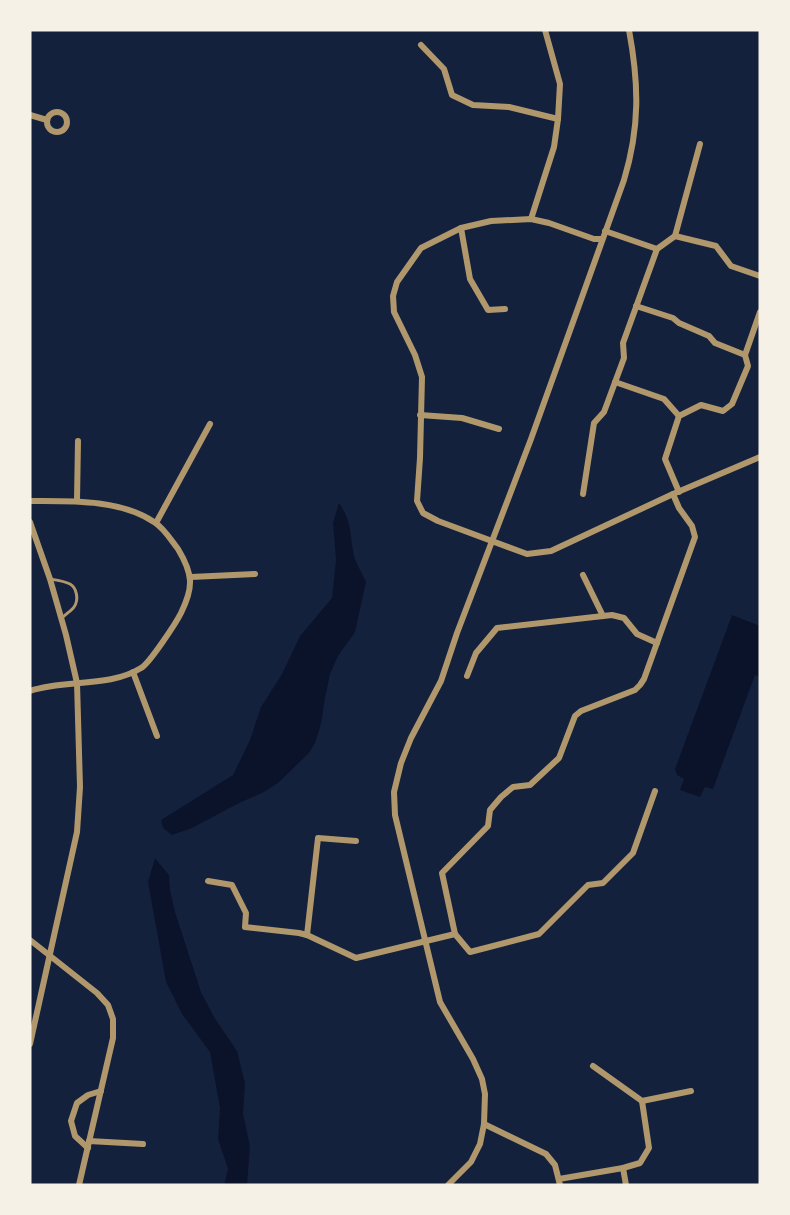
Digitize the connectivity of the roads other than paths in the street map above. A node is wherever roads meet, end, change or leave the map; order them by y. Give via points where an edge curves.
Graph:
1 (545, 30) edge
2 (629, 30) edge
3 (422, 45) dead end
4 (30, 115) edge
5 (558, 119) junction
6 (47, 120) dead end
7 (700, 144) dead end
8 (531, 219) junction
9 (461, 228) junction
10 (605, 231) junction
11 (675, 236) junction
12 (602, 239) junction
13 (657, 249) junction
14 (760, 276) edge
15 (636, 306) junction
16 (505, 309) dead end
17 (760, 312) edge
18 (745, 355) junction
19 (615, 382) junction
20 (420, 415) junction
21 (679, 416) junction
22 (210, 424) dead end
23 (499, 429) dead end
24 (78, 441) dead end
25 (760, 457) edge
26 (676, 493) junction
27 (583, 494) dead end
28 (78, 500) junction
29 (30, 501) edge
30 (30, 522) edge
31 (156, 523) junction
32 (492, 541) junction
33 (255, 574) dead end
34 (582, 574) dead end
35 (191, 577) junction
36 (50, 579) junction
37 (603, 616) junction
38 (61, 618) junction
39 (657, 643) junction
40 (133, 672) junction
41 (467, 676) dead end
42 (77, 683) junction
43 (30, 690) edge
44 (157, 736) dead end
45 (655, 791) dead end
46 (356, 841) dead end
47 (208, 881) dead end
48 (455, 934) junction
49 (307, 935) junction
50 (30, 940) edge
51 (426, 942) junction
52 (50, 955) junction
53 (30, 1044) edge
54 (593, 1066) dead end
55 (101, 1091) junction
56 (691, 1091) dead end
57 (642, 1101) junction
58 (484, 1124) junction
59 (88, 1144) junction
60 (143, 1144) dead end
61 (623, 1168) junction
62 (560, 1182) edge
63 (79, 1185) edge
64 (448, 1185) edge
65 (626, 1185) edge

1 - 5 street via 560,84
2 - 10 street via 635,66 636,126 629,164
3 - 5 street via 444,69 452,95 473,105 509,107
4 - 6 street
5 - 8 street via 554,147
7 - 11 street
8 - 9 street via 491,221
8 - 12 street
9 - 16 street via 470,279 488,310
9 - 20 street via 421,248 397,282 393,296 394,312 422,377
10 - 12 street
10 - 13 street
11 - 13 street
11 - 14 street via 716,246 731,266
12 - 32 street
13 - 15 street
15 - 18 street via 673,318 709,336 715,344
15 - 19 street
17 - 18 street
18 - 21 street via 748,366 732,404 723,411 701,405
19 - 21 street via 664,399
19 - 27 street via 604,412 594,423
20 - 23 street via 462,418
20 - 32 street via 417,501 423,513
21 - 26 street via 665,459
22 - 31 street
24 - 28 street
25 - 26 street
26 - 32 street via 550,551 527,554
26 - 39 street via 695,537
28 - 29 street
28 - 31 street via 112,505
30 - 36 street
31 - 35 street via 181,554
32 - 51 street via 441,681 401,763 394,792 395,815
33 - 35 street
34 - 37 street
35 - 40 street via 187,600 177,621 143,667
36 - 38 street
36 - 38 lane via 68,583 76,592 74,607
37 - 39 street via 624,618 637,634
37 - 41 street via 497,628 476,653
38 - 42 street
39 - 48 street via 640,685 575,716 559,758 530,785 513,786 501,797 490,810 488,826 442,873
40 - 42 street
40 - 44 street
42 - 43 street
42 - 52 street via 78,825
45 - 48 street via 633,853 603,883 588,885 539,934 471,952
46 - 49 street via 318,838
47 - 49 street via 232,885 246,913 245,927
48 - 51 street
49 - 51 street via 356,958
50 - 52 street
51 - 58 street via 440,1002 482,1079
52 - 53 street
52 - 55 street via 108,1005 113,1038
54 - 57 street
55 - 59 street
55 - 59 street via 77,1103 71,1120 75,1136
56 - 57 street
57 - 61 street via 649,1148 640,1163
58 - 62 street via 546,1154 555,1165
58 - 64 street via 471,1162
59 - 60 street
59 - 63 street
61 - 62 street
61 - 65 street

